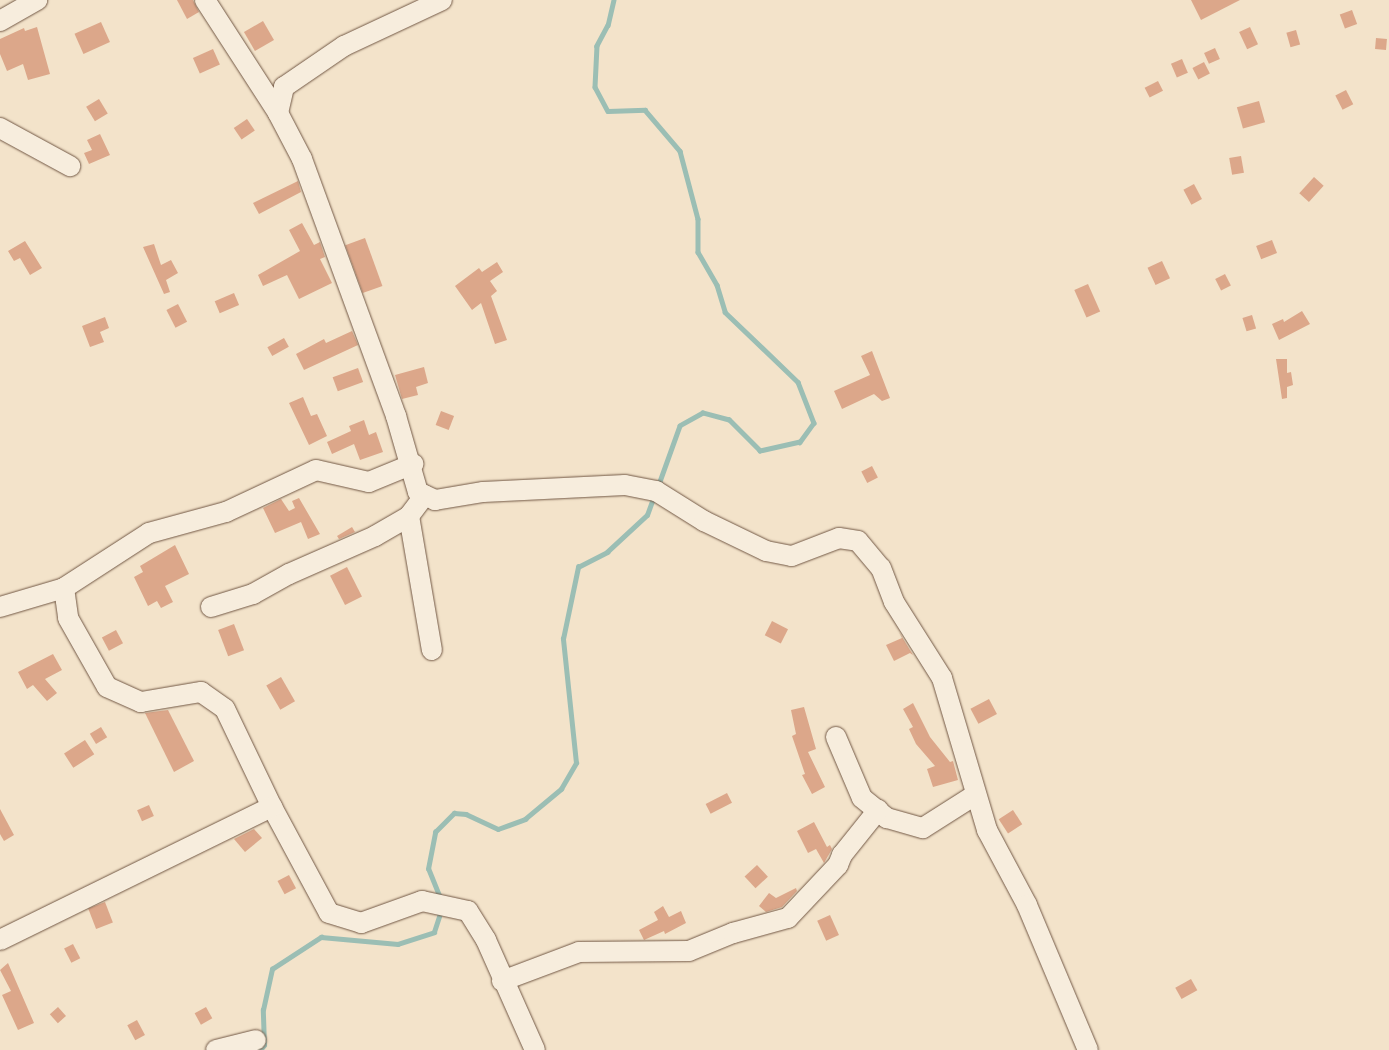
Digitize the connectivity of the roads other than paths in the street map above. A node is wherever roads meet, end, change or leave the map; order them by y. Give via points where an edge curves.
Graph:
1 (37, 0) edge
2 (205, 0) edge
3 (442, 0) edge
4 (0, 21) edge
5 (278, 113) junction
6 (0, 128) edge
7 (70, 166) dead end
8 (413, 464) junction
9 (425, 495) junction
10 (409, 516) junction
11 (64, 588) junction
12 (211, 607) dead end
13 (0, 608) edge
14 (432, 650) dead end
15 (836, 738) dead end
16 (975, 795) junction
17 (272, 807) junction
18 (878, 810) junction
19 (0, 940) edge
20 (502, 981) junction
21 (256, 1040) dead end
22 (216, 1050) edge
23 (535, 1050) edge
24 (1088, 1050) edge

1 - 4 street
2 - 5 street
3 - 5 street via 344,46 291,82 284,87
5 - 8 street via 323,211
6 - 7 street
8 - 9 street via 418,492
8 - 11 street via 369,482 316,470 226,512 149,533
9 - 10 street
9 - 16 street via 434,500 483,492 625,485 656,491 704,521 766,551 792,556 839,538 858,542 881,568 894,602 942,678
10 - 12 street via 375,536 289,574 253,594
10 - 14 street
11 - 13 street
11 - 17 street via 68,618 107,687 141,702 201,692 225,709
15 - 18 street via 862,798
16 - 18 street via 923,828 887,818
16 - 24 street via 987,830 1027,905
17 - 19 street
17 - 20 street via 329,913 361,923 422,901 468,911 486,940
18 - 20 street via 842,855 838,865 788,918 734,933 689,952 579,952
20 - 23 street
21 - 22 street

